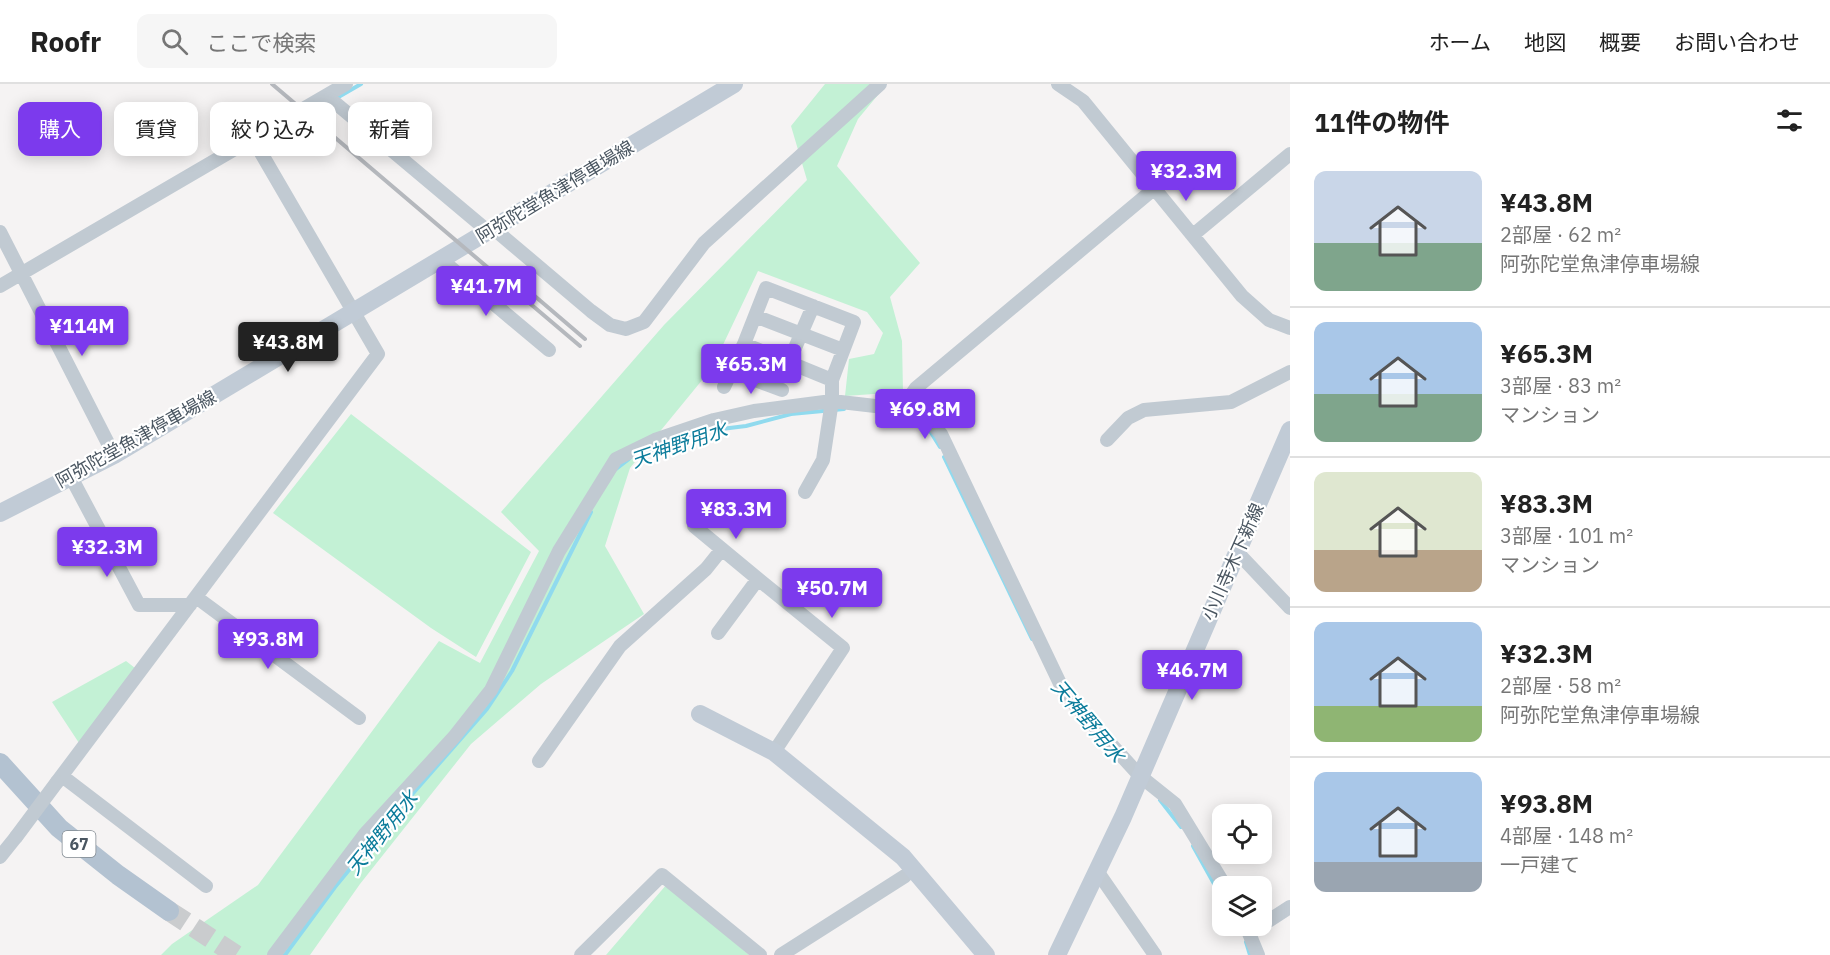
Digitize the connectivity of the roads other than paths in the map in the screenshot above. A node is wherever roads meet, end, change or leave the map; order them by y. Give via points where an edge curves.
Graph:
1 (734, 84) edge
2 (880, 84) edge
3 (343, 85) edge
4 (1066, 85) edge
5 (327, 96) junction
6 (317, 102) edge
7 (1290, 154) edge
8 (224, 156) edge
9 (263, 156) edge
10 (1155, 188) junction
11 (492, 231) junction
12 (0, 232) edge
13 (1193, 235) junction
14 (443, 261) junction
15 (22, 274) junction
16 (0, 286) edge
17 (813, 306) junction
18 (355, 312) junction
19 (755, 316) junction
20 (1290, 328) edge
21 (802, 333) junction
22 (744, 344) junction
23 (549, 350) dead end
24 (843, 350) junction
25 (789, 362) junction
26 (731, 371) junction
27 (1290, 372) edge
28 (832, 380) junction
29 (724, 387) dead end
30 (782, 390) dead end
31 (832, 400) junction
32 (901, 409) junction
33 (1290, 430) edge
34 (1107, 440) dead end
35 (114, 455) junction
36 (71, 477) junction
37 (805, 492) dead end
38 (0, 513) edge
39 (694, 526) dead end
40 (722, 549) junction
41 (1237, 552) junction
42 (758, 579) junction
43 (193, 601) junction
44 (1290, 608) edge
45 (718, 633) dead end
46 (700, 714) dead end
47 (359, 718) dead end
48 (774, 752) junction
49 (539, 761) dead end
50 (0, 763) edge
51 (1140, 776) junction
52 (59, 779) junction
53 (885, 845) junction
54 (0, 857) edge
55 (1097, 871) junction
56 (905, 876) junction
57 (1219, 876) edge
58 (206, 886) dead end
59 (1290, 907) edge
60 (169, 911) tunnel mouth
61 (1272, 917) edge
62 (1255, 936) edge
63 (1061, 953) edge
64 (274, 955) edge
65 (581, 955) edge
66 (760, 955) edge
67 (781, 955) edge
68 (971, 955) edge
69 (986, 955) edge
70 (1155, 955) edge
71 (1258, 955) edge

1 - 11 main road, 阿弥陀堂魚津停車場線
2 - 11 street via 704,243 644,322 626,330 610,326
3 - 5 street
4 - 10 street
5 - 6 street
5 - 11 street
7 - 13 street
8 - 15 street
9 - 18 street
10 - 13 street
10 - 32 street via 916,388
11 - 14 main road, 阿弥陀堂魚津停車場線
12 - 15 street
13 - 20 street via 1242,296 1269,320
14 - 18 main road, 阿弥陀堂魚津停車場線
14 - 23 street
15 - 16 street
15 - 35 street
17 - 19 street via 766,288
17 - 21 street
17 - 24 street via 854,322
18 - 35 main road, 阿弥陀堂魚津停車場線
18 - 43 street via 378,354
19 - 21 street
19 - 22 street
21 - 24 street
21 - 25 street
22 - 25 street
22 - 26 street
24 - 28 street
25 - 28 street
26 - 29 street
26 - 30 street
27 - 34 street via 1231,402 1144,410 1128,418
28 - 31 street
31 - 32 street
31 - 37 street via 823,460
31 - 64 street via 714,420 655,440 616,459 559,550 490,690 365,834
32 - 51 street via 929,420 941,434 1065,694
33 - 41 main road, 小川寺木下新線
35 - 36 main road, 阿弥陀堂魚津停車場線
36 - 38 main road, 阿弥陀堂魚津停車場線
36 - 43 street via 138,605
39 - 40 street
40 - 42 street
40 - 49 street via 706,569 620,646
41 - 44 street
41 - 51 main road, 小川寺木下新線
42 - 45 street
42 - 48 street via 843,648
43 - 47 street
43 - 52 street
46 - 48 main road
48 - 53 main road
50 - 60 main road, 67 via 59,828
51 - 55 main road, 小川寺木下新線
51 - 57 street via 1175,804
52 - 54 street, bridge
52 - 58 street
53 - 56 main road
53 - 69 main road via 903,857
55 - 63 main road, 小川寺木下新線
55 - 70 street
56 - 67 street
56 - 68 main road
59 - 61 street
62 - 71 street
65 - 66 street via 662,875

